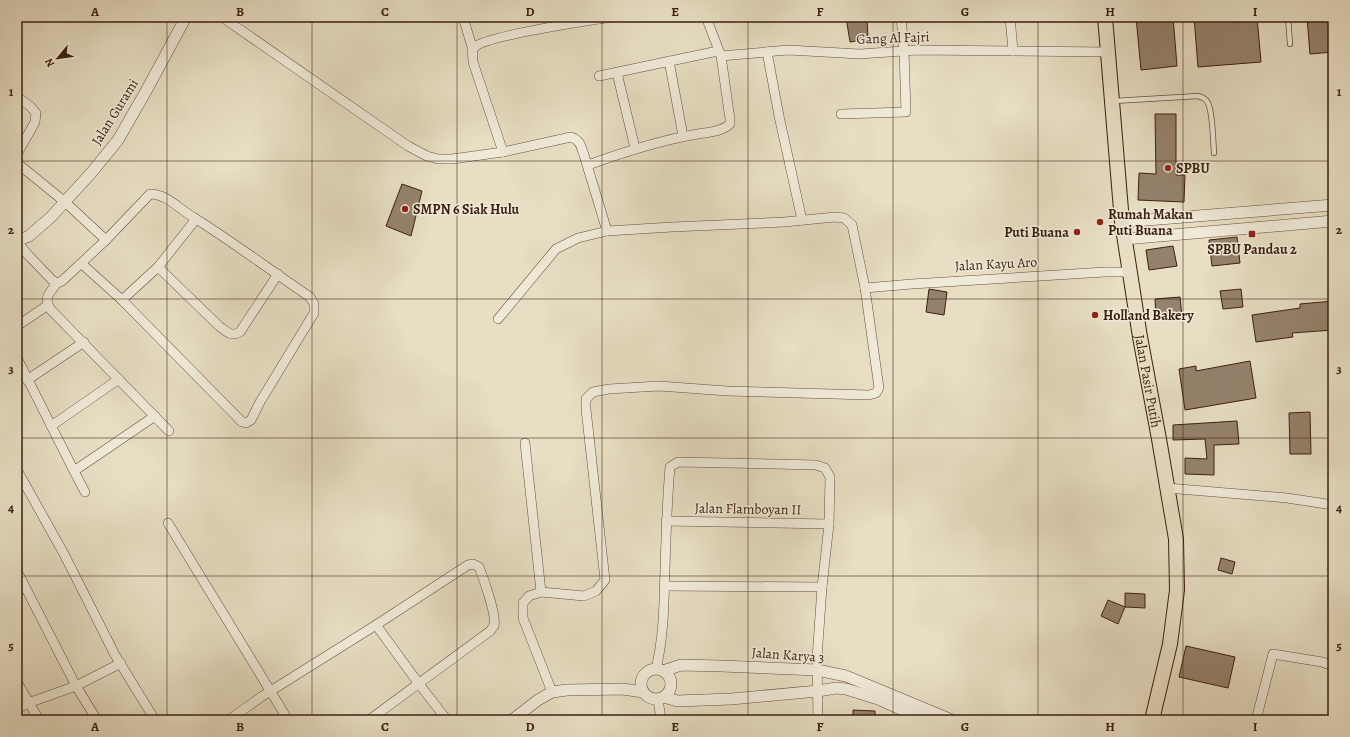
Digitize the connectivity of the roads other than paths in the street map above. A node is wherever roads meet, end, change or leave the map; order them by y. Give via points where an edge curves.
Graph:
1 (186, 17) edge
2 (222, 17) edge
3 (463, 17) edge
4 (612, 17) edge
5 (706, 17) edge
6 (901, 17) edge
7 (1010, 17) edge
8 (1105, 17) edge
9 (1288, 17) edge
10 (598, 18) edge
11 (1290, 44) dead end
12 (473, 50) junction
13 (904, 51) junction
14 (1013, 51) junction
15 (767, 52) junction
16 (1108, 52) junction
17 (719, 53) junction
18 (669, 61) junction
19 (617, 73) junction
20 (599, 76) dead end
21 (17, 97) edge
22 (1113, 101) junction
23 (841, 114) dead end
24 (684, 136) junction
25 (635, 148) junction
26 (502, 152) junction
27 (1214, 153) dead end
28 (17, 154) edge
29 (17, 162) edge
30 (588, 165) junction
31 (65, 202) junction
32 (1333, 205) edge
33 (196, 219) junction
34 (802, 220) junction
35 (1333, 221) edge
36 (1122, 222) junction
37 (607, 231) junction
38 (1125, 238) junction
39 (106, 240) junction
40 (17, 242) edge
41 (82, 264) junction
42 (158, 267) junction
43 (1130, 272) junction
44 (278, 274) junction
45 (57, 283) junction
46 (865, 288) junction
47 (122, 300) junction
48 (48, 305) junction
49 (498, 319) dead end
50 (17, 326) edge
51 (84, 342) junction
52 (17, 358) edge
53 (119, 379) junction
54 (27, 380) junction
55 (155, 416) junction
56 (50, 426) junction
57 (169, 431) dead end
58 (525, 443) dead end
59 (17, 470) edge
60 (74, 471) junction
61 (1167, 488) junction
62 (85, 492) dead end
63 (1333, 505) edge
64 (666, 521) junction
65 (168, 523) dead end
66 (828, 524) junction
67 (17, 571) edge
68 (664, 586) junction
69 (822, 587) junction
70 (541, 592) junction
71 (376, 625) junction
72 (121, 663) junction
73 (1333, 666) edge
74 (659, 670) junction
75 (817, 670) junction
76 (643, 677) junction
77 (17, 682) edge
78 (419, 684) junction
79 (76, 686) junction
80 (623, 689) junction
81 (271, 692) junction
82 (552, 692) junction
83 (643, 692) junction
84 (818, 692) junction
85 (880, 695) junction
86 (661, 698) junction
87 (28, 703) junction
88 (17, 709) edge
89 (39, 720) edge
90 (97, 720) edge
91 (154, 720) edge
92 (229, 720) edge
93 (288, 720) edge
94 (369, 720) edge
95 (447, 720) edge
96 (512, 720) edge
97 (661, 720) edge
98 (818, 720) edge
99 (925, 720) edge
100 (952, 720) edge
101 (1152, 720) edge
102 (1256, 720) edge

1 - 31 street, Jalan Gurami via 118,140
2 - 26 street via 390,134 427,156 452,159
3 - 12 street
4 - 10 street
5 - 17 street
6 - 13 street
7 - 14 street
8 - 16 highway, Jalan Pasir Putih
9 - 11 lane
10 - 12 street via 504,36 479,44
12 - 26 street via 473,62
13 - 14 street, Gang Al Fajri
13 - 15 street, Gang Al Fajri via 860,54 788,50
13 - 23 street via 906,112
14 - 16 street, Gang Al Fajri
15 - 17 street, Gang Al Fajri
15 - 34 street via 778,116
16 - 22 highway, Jalan Pasir Putih
17 - 18 street, Gang Al Fajri
17 - 24 street via 730,124 719,130
18 - 19 street, Gang Al Fajri
18 - 24 street
19 - 20 street, Gang Al Fajri
19 - 25 street
21 - 28 street via 36,113 35,122
22 - 27 lane via 1198,96 1202,98 1210,110
22 - 36 highway, Jalan Pasir Putih
24 - 25 street
25 - 30 street
26 - 30 street via 571,137 581,144
29 - 31 street
30 - 37 street
31 - 39 street
31 - 40 street, Jalan Gurami via 29,236
32 - 36 street
33 - 39 street via 164,196 150,194
33 - 42 street
33 - 44 street
34 - 37 street
34 - 46 street via 835,217 848,220 852,225
35 - 38 street
36 - 38 highway, Jalan Pasir Putih
37 - 49 street via 578,238 556,249
38 - 43 highway, Jalan Pasir Putih
39 - 41 street
40 - 45 street
41 - 45 street
41 - 47 street
42 - 44 street via 219,326 235,335 240,332
42 - 47 street
43 - 46 street, Jalan Kayu Aro
43 - 61 highway, Jalan Pasir Putih
44 - 47 street via 310,297 314,304 314,314 251,420 246,423 242,422
45 - 48 street via 47,296
46 - 70 street via 879,388 876,393 869,395 727,391 658,386 593,392 586,399 586,408 605,580 596,591 584,596
48 - 50 street
48 - 51 street
51 - 53 street
51 - 54 street
52 - 54 street
53 - 55 street
53 - 56 street
54 - 56 street
55 - 57 street
55 - 60 street
56 - 60 street
58 - 70 street
59 - 72 street
60 - 62 street
61 - 63 street via 1287,498
61 - 101 highway, Jalan Pasir Putih via 1176,538 1177,590 1170,644
64 - 66 street, Jalan Flamboyan II
64 - 66 street via 670,467 678,462 816,465 825,468 830,477
64 - 68 street
65 - 81 street
66 - 69 street
67 - 79 street
68 - 69 street
68 - 74 street
69 - 75 street
70 - 82 street via 529,596 523,603 523,618
71 - 78 street
71 - 78 street via 468,565 479,567 494,619 493,627
71 - 81 street
72 - 79 street
72 - 91 street
73 - 102 street via 1273,654
74 - 75 street, Jalan Karya 3 via 681,665
74 - 76 street, Jalan Karya 3 via 648,672
74 - 86 street via 666,674 671,682 670,690
75 - 84 street
75 - 85 street, Jalan Karya 3 via 846,676
76 - 80 street, Jalan Karya 3
76 - 83 street
77 - 87 street
78 - 94 street
78 - 95 street
79 - 87 street
79 - 90 street
80 - 82 street, Jalan Karya 3
80 - 83 street, Jalan Karya 3
81 - 92 street
81 - 93 street
82 - 96 street, Jalan Karya 3
83 - 86 street, Jalan Karya 3 via 650,698
84 - 85 street, Jalan Karya 3 via 836,688
84 - 86 street, Jalan Karya 3 via 686,701
84 - 98 street
85 - 99 street, Jalan Karya 3
85 - 100 street, Jalan Karya 3
86 - 97 street
87 - 88 street
87 - 89 street

